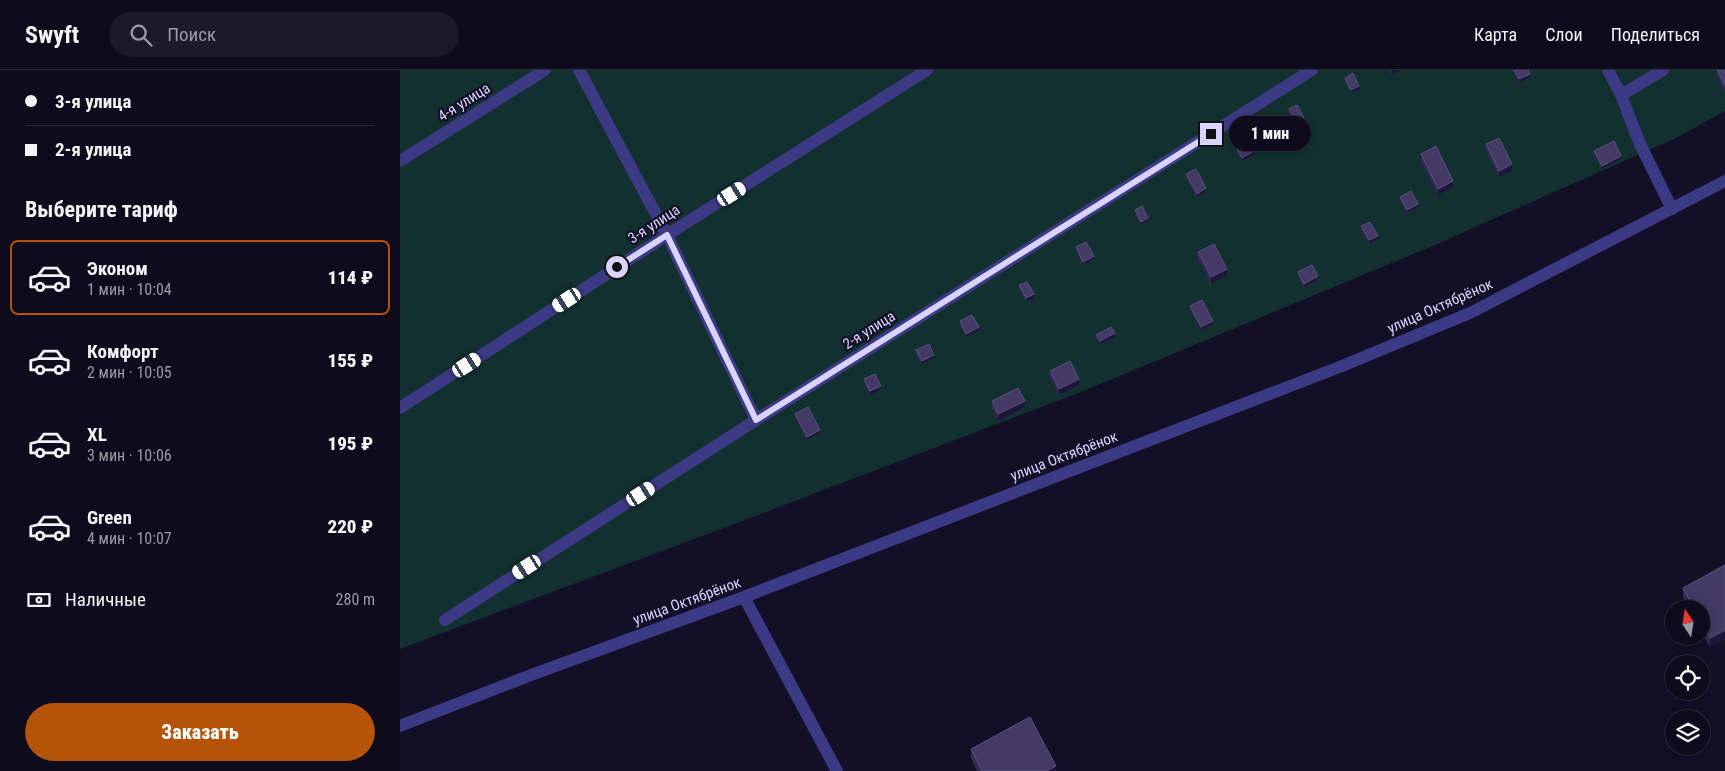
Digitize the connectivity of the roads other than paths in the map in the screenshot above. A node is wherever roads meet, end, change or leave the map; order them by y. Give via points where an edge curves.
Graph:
1 (545, 70) edge
2 (578, 70) edge
3 (927, 70) edge
4 (1312, 70) edge
5 (1608, 70) edge
6 (1663, 70) edge
7 (1621, 95) junction
8 (400, 161) edge
9 (1725, 181) edge
10 (1672, 209) junction
11 (667, 235) junction
12 (400, 408) edge
13 (756, 420) junction
14 (744, 597) junction
15 (445, 620) dead end
16 (400, 726) edge
17 (837, 771) edge

1 - 8 street, 4-я улица
2 - 11 street
3 - 11 street, 3-я улица
4 - 13 street, 2-я улица
5 - 7 street
6 - 7 street
7 - 10 street via 1640,144
9 - 10 street, улица Октябрёнок
10 - 14 street, улица Октябрёнок via 1461,316 1332,370
11 - 12 street, 3-я улица
11 - 13 street
13 - 15 street, 2-я улица
14 - 16 street, улица Октябрёнок
14 - 17 street

